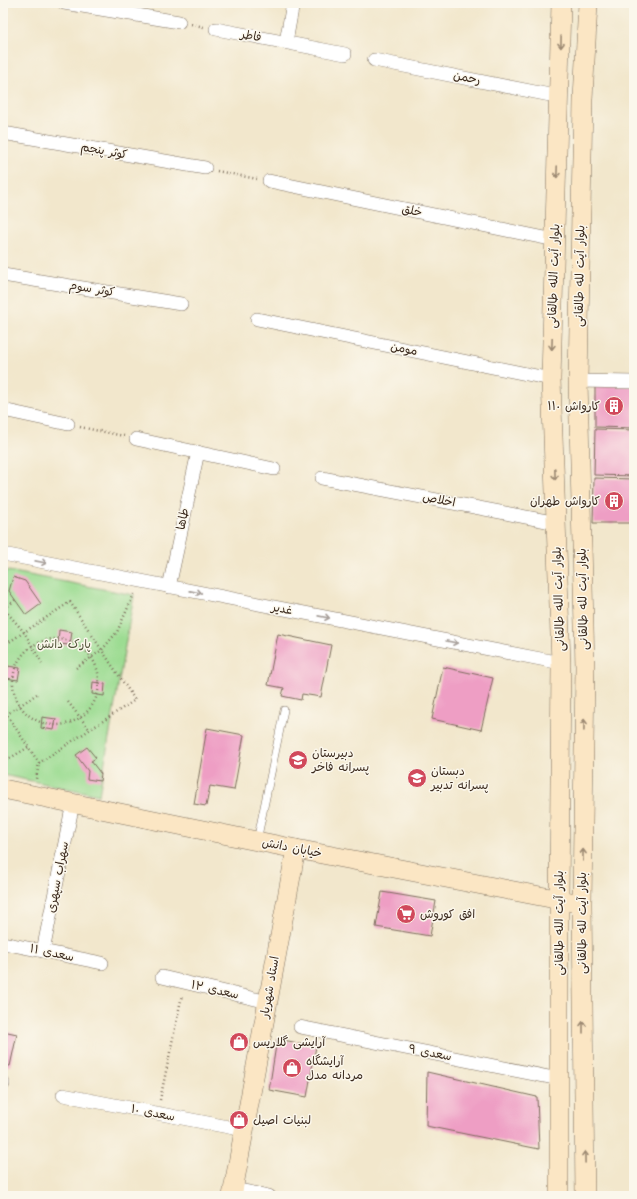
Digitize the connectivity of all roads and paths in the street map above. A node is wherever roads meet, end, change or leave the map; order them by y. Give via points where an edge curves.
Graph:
1 (64, 3) edge
2 (293, 3) edge
3 (561, 3) edge
4 (588, 3) edge
5 (179, 22) joint
6 (216, 29) joint
7 (286, 42) junction
8 (345, 54) dead end
9 (374, 60) dead end
10 (560, 97) junction
11 (3, 134) edge
12 (205, 168) joint
13 (270, 181) joint
14 (555, 240) junction
15 (3, 275) edge
16 (181, 304) dead end
17 (257, 319) dead end
18 (551, 379) junction
19 (578, 381) junction
20 (634, 382) edge
21 (3, 410) edge
22 (68, 424) joint
23 (136, 439) joint
24 (198, 452) junction
25 (274, 469) dead end
26 (322, 478) dead end
27 (557, 523) junction
28 (3, 554) edge
29 (137, 580) junction
30 (169, 587) junction
31 (15, 600) dead end
32 (24, 632) junction
33 (32, 645) junction
34 (3, 646) edge
35 (102, 650) junction
36 (92, 657) junction
37 (42, 662) dead end
38 (562, 663) junction
39 (76, 668) dead end
40 (37, 694) dead end
41 (68, 702) dead end
42 (19, 706) junction
43 (3, 709) edge
44 (284, 710) dead end
45 (7, 714) junction
46 (3, 717) edge
47 (80, 718) junction
48 (90, 730) junction
49 (29, 747) junction
50 (3, 762) edge
51 (3, 789) edge
52 (73, 804) junction
53 (257, 841) junction
54 (296, 849) junction
55 (559, 899) junction
56 (582, 904) junction
57 (3, 943) edge
58 (43, 951) junction
59 (102, 963) dead end
60 (162, 977) dead end
61 (185, 983) junction
62 (268, 1002) junction
63 (300, 1027) dead end
64 (559, 1079) junction
65 (63, 1095) dead end
66 (158, 1113) junction
67 (244, 1130) junction
68 (233, 1192) edge
69 (269, 1196) edge
70 (559, 1196) edge
71 (585, 1196) edge

1 - 5 street
2 - 7 street
3 -> 10 street, بلوار آیت الله طالقانی
4 - 19 street, بلوار آیت لله طالقانی via 583,99
5 - 6 path
6 - 7 street, فاطر
7 - 8 street, فاطر
9 - 10 street, رحمن
10 -> 14 street, بلوار آیت الله طالقانی
11 - 12 street, کوثر پنجم
12 - 13 path
13 - 14 street, خلق
14 -> 18 street, بلوار آیت الله طالقانی
15 - 16 street, کوثر سوم
17 - 18 street, مومن
18 -> 27 street, بلوار آیت الله طالقانی
19 - 20 street
56 -> 19 street, بلوار آیت لله طالقانی via 585,667
21 - 22 street
22 - 23 path
23 - 24 street
24 - 25 street
24 - 30 street, طاها
26 - 27 street, اخلاص
27 - 38 street, بلوار آیت الله طالقانی
28 -> 29 street, غدیر
29 - 30 street, غدیر
29 - 35 path via 134,595 118,632
30 -> 38 street, غدیر
31 - 32 path via 4,609
32 - 33 path
32 - 34 path
32 - 35 path via 70,602
33 - 36 path via 44,639 58,638 83,647
33 - 37 path
33 - 42 path via 21,654 13,673 13,693
35 - 36 path
35 - 48 path via 135,700
36 - 39 path
36 - 47 path via 98,669 97,695 91,708
38 - 55 street, بلوار آیت الله طالقانی
40 - 42 path
41 - 47 path
42 - 45 path
42 - 47 path via 29,716 42,723 68,724
43 - 45 path
44 - 53 lane
45 - 46 path
45 - 49 path
47 - 48 path
48 - 49 path via 39,763
49 - 50 path
51 - 52 street, خیابان دانش
52 - 53 street, خیابان دانش
52 - 58 street, سهراب سپهری
53 - 54 street, خیابان دانش
54 - 55 street, خیابان دانش
54 - 62 street, استاد شهریار
55 - 56 street, خیابان دانش
55 - 64 street, بلوار آیت الله طالقانی
71 -> 56 street, بلوار آیت لله طالقانی
57 - 58 street, سعدی ۱۱
58 - 59 street, سعدی ۱۱
60 - 61 street, سعدی ۱۲
61 - 62 street, سعدی ۱۲
61 - 66 path
62 - 67 street, استاد شهریار
63 - 64 street, سعدی ۹
64 - 70 street, بلوار آیت الله طالقانی
65 - 66 street, سعدی ۱۰
66 - 67 street, سعدی ۱۰
67 - 68 street, استاد شهریار
68 - 69 street

